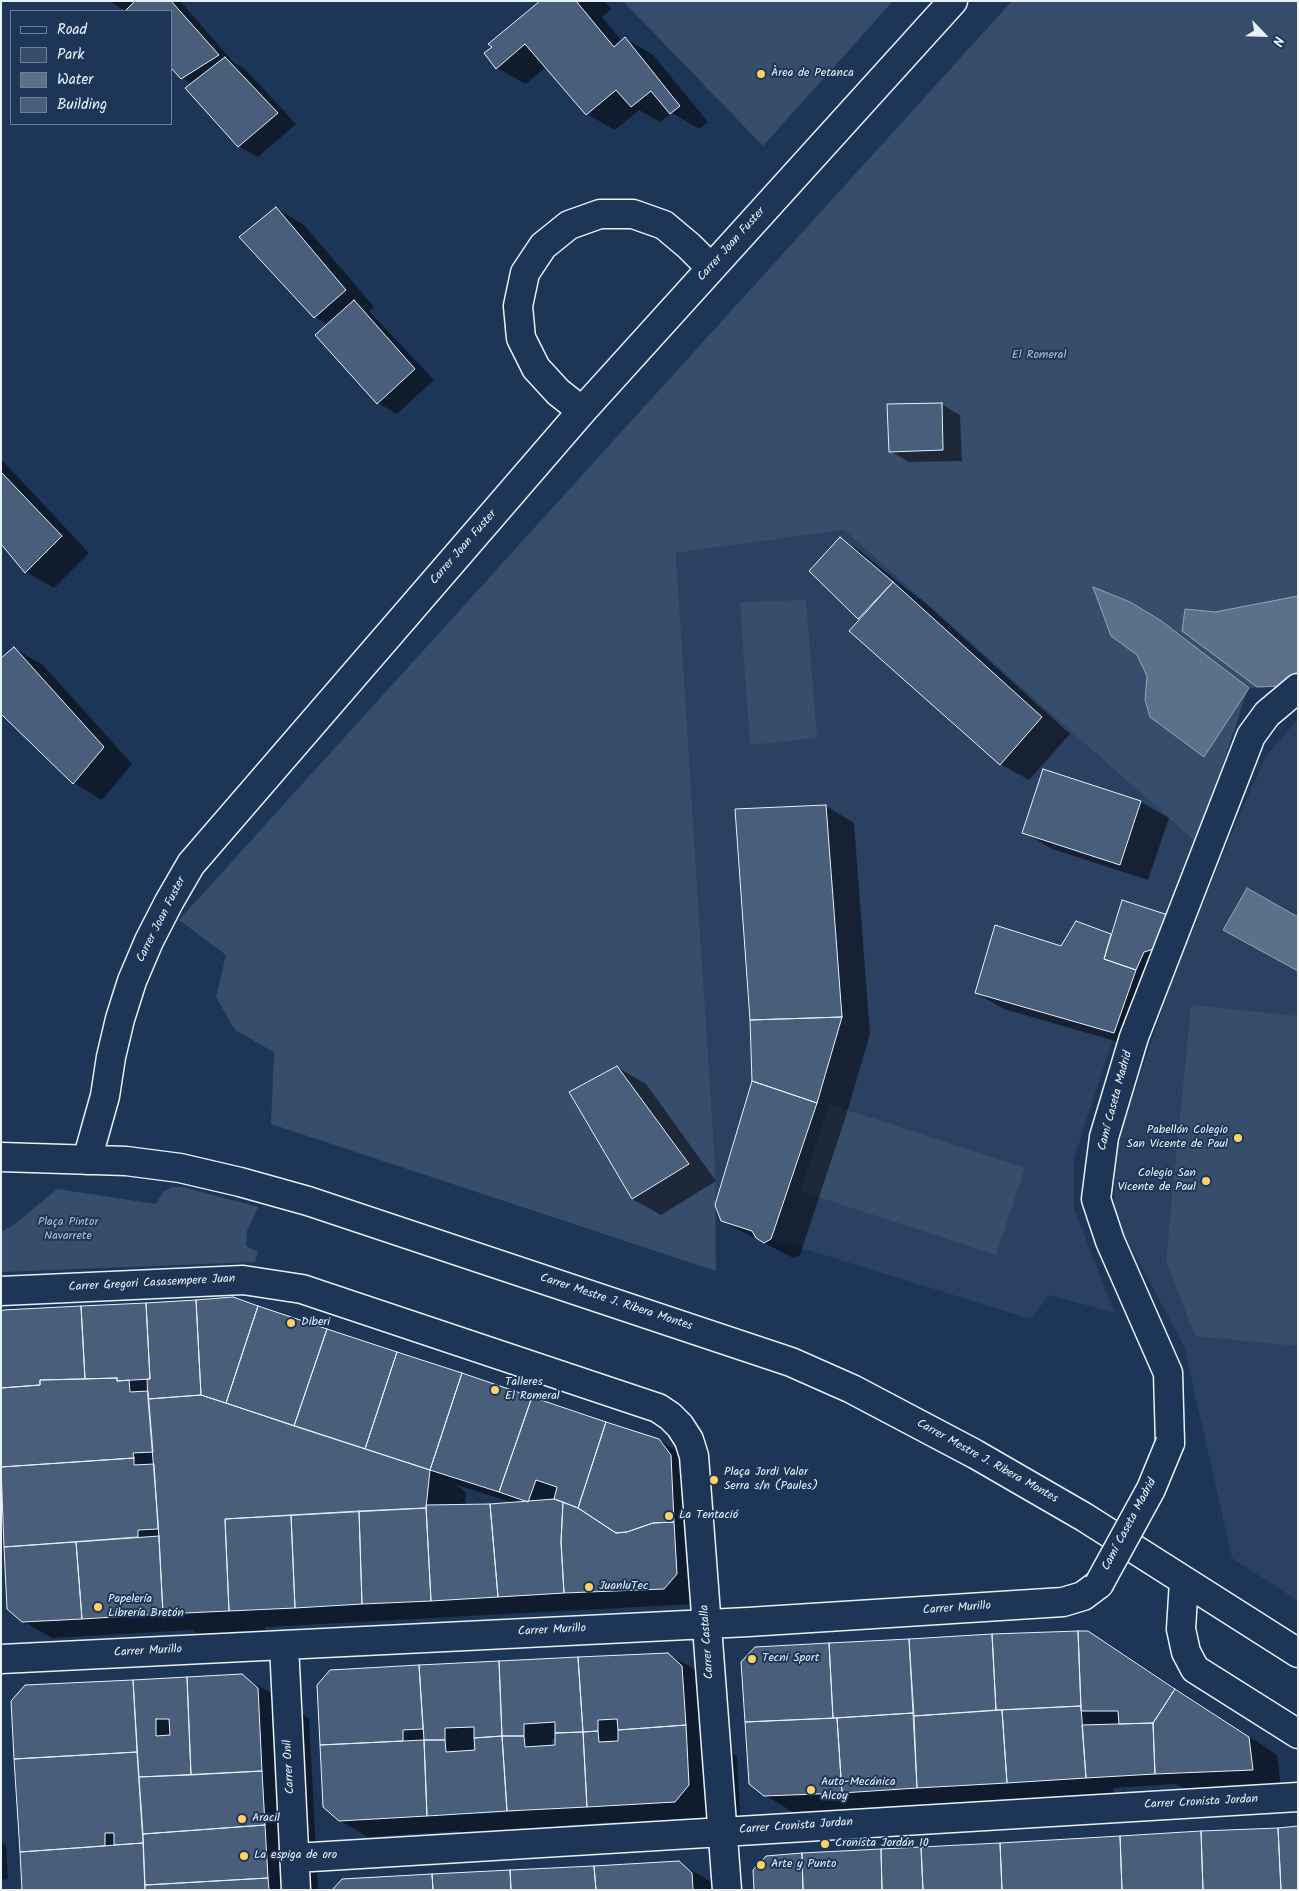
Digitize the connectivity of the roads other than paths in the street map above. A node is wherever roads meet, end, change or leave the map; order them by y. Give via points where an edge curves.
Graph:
1 (953, 1) edge
2 (712, 268) junction
3 (582, 411) junction
4 (1298, 688) edge
5 (1, 1157) edge
6 (87, 1160) junction
7 (1, 1291) edge
8 (658, 1408) joint
9 (1184, 1581) junction
10 (1099, 1584) joint
11 (706, 1623) junction
12 (284, 1645) junction
13 (1298, 1653) edge
14 (1, 1659) edge
15 (1298, 1734) edge
16 (1298, 1797) edge
17 (722, 1832) junction
18 (295, 1858) junction
19 (296, 1890) edge
20 (727, 1890) edge

1 - 2 street, Carrer Joan Fuster
2 - 3 street, Carrer Joan Fuster
2 - 3 street via 664,225 633,214 600,214 569,225 543,246 526,274 518,306 521,338 536,368 558,392
3 - 6 street, Carrer Joan Fuster via 191,864 168,902 132,982 120,1019 105,1096
4 - 10 street, Camí Caseta Madrid, bridge via 1266,714 1251,736 1134,1037 1104,1137 1096,1199 1110,1241 1168,1373 1170,1443 1151,1489
5 - 6 street, Carrer Mestre J. Ribera Montes
6 - 9 street, Carrer Mestre J. Ribera Montes via 180,1168 300,1199 791,1362 852,1389 975,1454
7 - 8 street, Carrer Gregori Casasempere Juan via 243,1280 302,1289
8 - 11 street, Carrer Castalla via 680,1426 694,1456
9 - 13 street, Carrer Mestre J. Ribera Montes
9 - 15 street via 1181,1629 1186,1652 1195,1669
10 - 11 street, Carrer Murillo via 1083,1596 1063,1602
11 - 12 street, Carrer Murillo
11 - 17 street, Carrer Castalla
12 - 14 street, Carrer Murillo
12 - 18 street, Carrer Onil
16 - 17 street, Carrer Cronista Jordan
17 - 18 street, Carrer Cronista Jordan
17 - 20 street, Carrer Castalla
18 - 19 street, Carrer Onil

